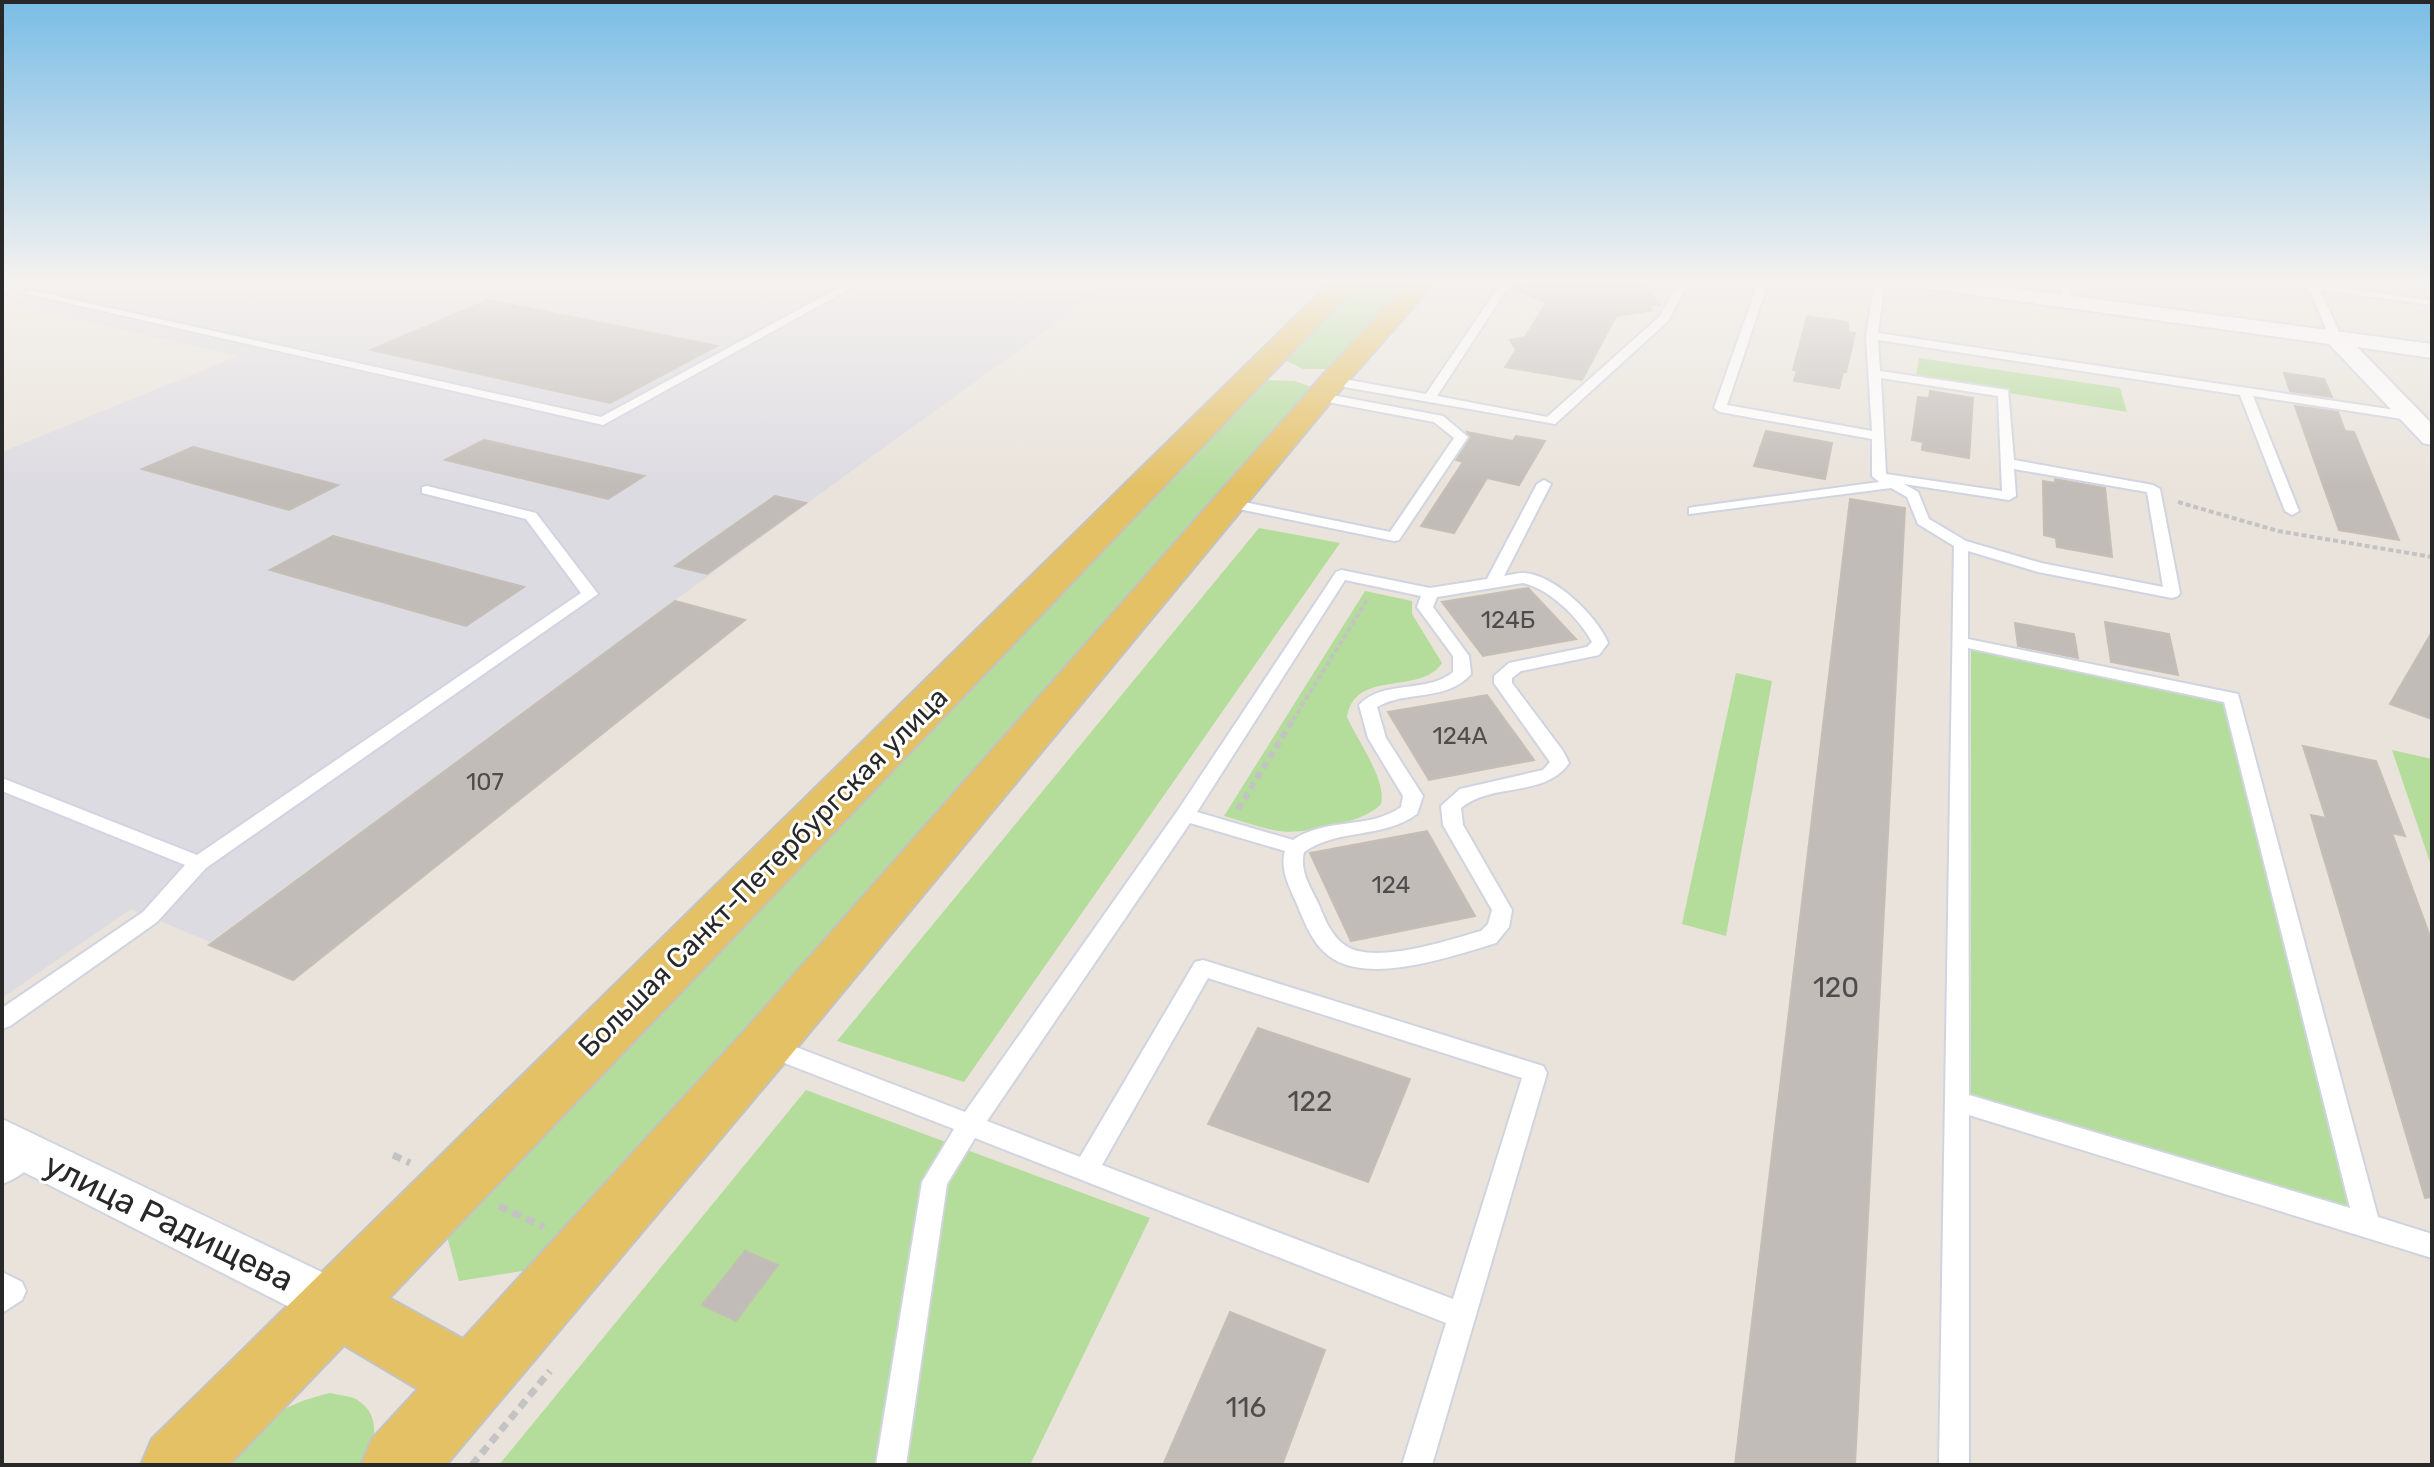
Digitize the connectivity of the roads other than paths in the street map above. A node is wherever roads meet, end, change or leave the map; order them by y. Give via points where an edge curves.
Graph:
1 (278, 348) edge
2 (736, 348) edge
3 (1315, 348) edge
4 (1339, 348) edge
5 (1463, 348) edge
6 (1631, 348) edge
7 (1740, 348) edge
8 (1873, 348) edge
9 (1957, 348) edge
10 (2346, 348) edge
11 (1875, 374) junction
12 (1301, 379) junction
13 (2245, 391) junction
14 (1429, 399) junction
15 (2409, 416) junction
16 (1879, 436) junction
17 (2432, 438) edge
18 (2006, 463) junction
19 (1886, 480) junction
20 (1544, 484) dead end
21 (427, 490) dead end
22 (1229, 503) junction
23 (1694, 511) dead end
24 (2292, 511) dead end
25 (1961, 544) junction
26 (1493, 583) junction
27 (1430, 593) junction
28 (1961, 642) junction
29 (2, 784) edge
30 (1185, 815) junction
31 (1296, 848) junction
32 (199, 863) junction
33 (2, 1020) edge
34 (765, 1046) junction
35 (1957, 1101) junction
36 (970, 1125) junction
37 (11, 1155) edge
38 (1086, 1170) junction
39 (2367, 1225) junction
40 (2432, 1246) edge
41 (2, 1285) edge
42 (2, 1300) edge
43 (337, 1305) junction
44 (1462, 1316) junction
45 (471, 1381) junction
46 (178, 1465) edge
47 (398, 1465) edge
48 (891, 1465) edge
49 (1417, 1465) edge
50 (1954, 1465) edge

1 - 2 lane via 603,421
3 - 12 main road, Большая Санкт-Петербургская улица
4 - 12 main road, Большая Санкт-Петербургская улица
5 - 14 lane
6 - 14 lane via 1550,421
7 - 16 lane via 1720,408
8 - 11 lane
9 - 13 lane
10 - 15 street
11 - 16 lane
11 - 18 lane via 2004,393
12 - 14 lane
12 - 22 main road, Большая Санкт-Петербургская улица
12 - 22 lane via 1438,419 1461,437 1394,537
12 - 43 main road, Большая Санкт-Петербургская улица via 455,1185
13 - 15 lane
13 - 24 lane
15 - 17 street
16 - 19 lane
18 - 19 lane via 2009,496
18 - 25 lane via 2153,489 2172,593 2038,567
19 - 23 lane
19 - 25 lane via 1913,495 1923,521
20 - 26 lane
21 - 32 lane via 531,516 590,594
22 - 34 main road, Большая Санкт-Петербургская улица
25 - 28 lane
26 - 27 lane
26 - 31 lane via 1523,578 1544,583 1600,643 1593,651 1515,667 1503,676 1554,751 1560,763 1557,770 1467,793 1451,806 1453,825 1502,910 1498,927 1488,937 1381,961 1347,958 1321,935 1293,869
27 - 30 lane via 1341,575
27 - 31 lane via 1425,607 1461,656 1462,674 1443,686 1381,698 1367,711 1414,803 1394,820 1314,835
28 - 35 lane
28 - 39 lane via 2232,698
29 - 32 lane
30 - 31 lane
30 - 36 lane
32 - 33 lane via 150,917
34 - 36 lane
34 - 45 main road, Большая Санкт-Петербургская улица
35 - 39 lane
35 - 50 lane
36 - 38 lane
36 - 48 lane via 935,1182
37 - 43 street, улица Радищева
38 - 44 lane
38 - 44 lane via 1203,968 1535,1073
39 - 40 lane
41 - 42 lane via 12,1291
43 - 45 main road
43 - 46 main road, Большая Санкт-Петербургская улица
44 - 49 lane
45 - 47 main road, Большая Санкт-Петербургская улица

